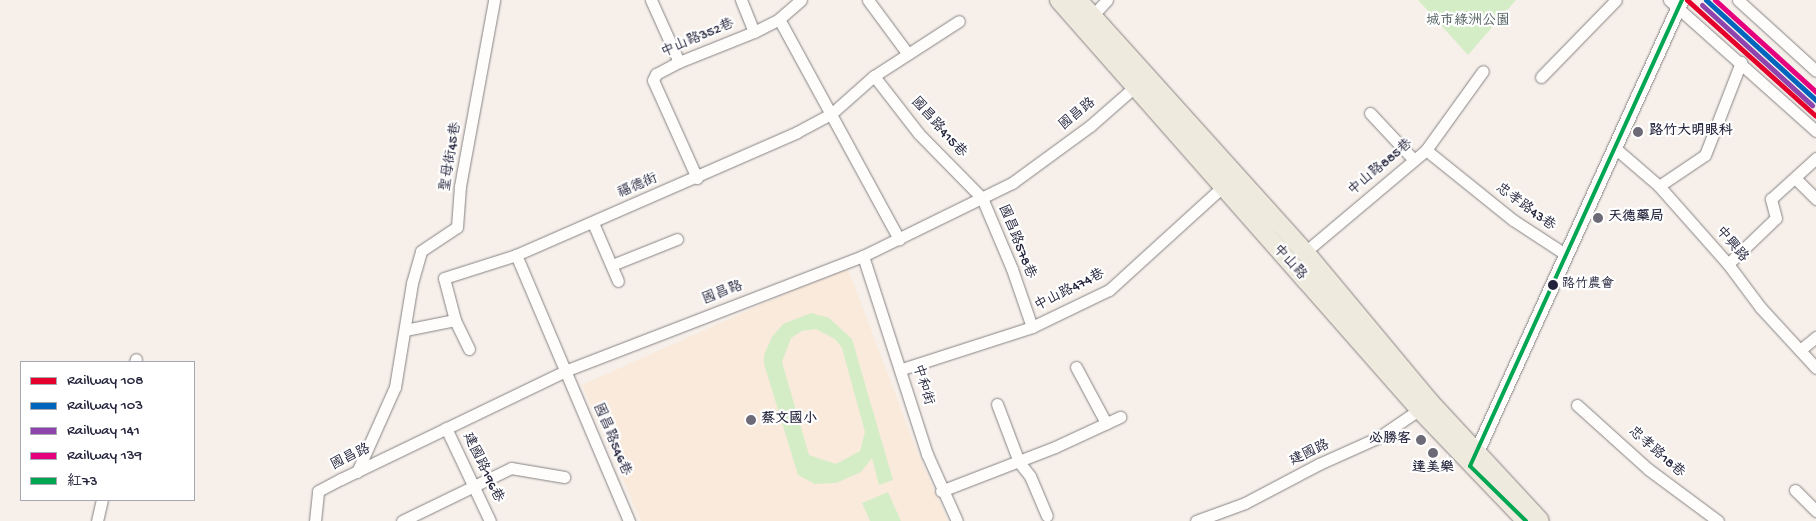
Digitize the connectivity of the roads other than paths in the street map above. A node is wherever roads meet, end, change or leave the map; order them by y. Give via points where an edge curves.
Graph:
1 (494, 0) edge
2 (651, 0) edge
3 (741, 0) edge
4 (801, 0) edge
5 (868, 0) edge
6 (1059, 0) edge
7 (1078, 0) edge
8 (1107, 0) edge
9 (1616, 0) edge
10 (1669, 0) edge
11 (1738, 0) edge
12 (1681, 5) edge
13 (1092, 16) junction
14 (779, 19) junction
15 (959, 21) dead end
16 (754, 32) junction
17 (908, 54) junction
18 (679, 62) junction
19 (1741, 62) junction
20 (1483, 71) dead end
21 (1816, 71) edge
22 (874, 76) junction
23 (1541, 77) dead end
24 (1140, 82) junction
25 (1370, 113) dead end
26 (831, 114) junction
27 (1816, 131) edge
28 (1615, 148) junction
29 (1426, 150) junction
30 (1816, 158) edge
31 (1414, 160) junction
32 (697, 178) junction
33 (1795, 178) junction
34 (1659, 186) junction
35 (1222, 187) junction
36 (982, 198) junction
37 (1816, 199) edge
38 (593, 222) junction
39 (677, 239) dead end
40 (899, 239) junction
41 (1305, 252) junction
42 (1564, 254) junction
43 (516, 255) junction
44 (863, 256) junction
45 (1728, 264) junction
46 (612, 265) junction
47 (618, 281) dead end
48 (455, 320) junction
49 (1032, 327) junction
50 (405, 330) junction
51 (1816, 337) edge
52 (469, 349) dead end
53 (1800, 350) junction
54 (1076, 367) dead end
55 (1816, 368) edge
56 (902, 369) junction
57 (565, 371) junction
58 (997, 404) dead end
59 (1577, 405) dead end
60 (1424, 406) junction
61 (1120, 417) dead end
62 (1106, 423) junction
63 (446, 428) junction
64 (1473, 459) junction
65 (1019, 462) junction
66 (357, 472) junction
67 (564, 477) dead end
68 (474, 488) junction
69 (1795, 490) dead end
70 (941, 491) junction
71 (102, 501) edge
72 (1816, 511) edge
73 (1047, 516) dead end
74 (1518, 518) edge
75 (97, 521) edge
76 (315, 521) edge
77 (402, 521) edge
78 (490, 521) edge
79 (629, 521) edge
80 (957, 521) edge
81 (1196, 521) edge
82 (1540, 521) edge
83 (1718, 521) edge

1 - 50 street, 聖母街45巷 via 460,186 457,227 421,251 412,282
2 - 18 street
3 - 16 street, 中山路352巷
4 - 14 street
5 - 17 street
6 - 24 main road, 中山路
7 - 13 main road, 中山路
8 - 13 street
9 - 23 street
10 - 12 street
11 - 21 street
12 - 19 street
12 - 28 street
13 - 24 main road, 中山路
14 - 16 street
14 - 26 street
15 - 17 street, 福德街
16 - 18 street, 中山路352巷
17 - 22 street, 福德街
18 - 32 street, 中山路352巷 via 656,74 653,80
19 - 27 street
19 - 34 street via 1705,155
20 - 29 street, 中山路885巷
22 - 26 street, 福德街
22 - 36 street, 國昌路415巷 via 919,134
24 - 35 main road, 中山路
24 - 36 street, 國昌路 via 1090,126 1041,162 1012,183
24 - 41 main road, 中山路
25 - 31 street
26 - 32 street, 福德街
26 - 40 street
28 - 34 street, 中興路
28 - 42 street
29 - 31 street, 中山路885巷
29 - 42 street, 忠孝路43巷
30 - 33 street
31 - 41 street, 中山路885巷
32 - 38 street, 福德街
33 - 37 street
33 - 45 street via 1771,199 1776,218
34 - 45 street, 中興路
35 - 49 street, 中山路474巷 via 1110,290
35 - 60 main road, 中山路
36 - 40 street, 國昌路
36 - 49 street, 國昌路578巷
38 - 43 street, 福德街
38 - 46 street
39 - 46 street
40 - 44 street, 國昌路
41 - 60 main road, 中山路
42 - 64 street
43 - 48 street, 福德街 via 444,278
43 - 57 street
44 - 56 street, 中和街
44 - 57 street, 國昌路
45 - 53 street, 中興路 via 1760,307
46 - 47 street
48 - 50 street
48 - 52 street
49 - 56 street, 中山路474巷
50 - 66 street, 聖母街45巷 via 395,388
51 - 53 street
53 - 55 street, 中興路
54 - 62 street
56 - 70 street, 中和街
57 - 63 street, 國昌路
57 - 79 street, 國昌路546巷
58 - 65 street
59 - 83 street, 忠孝路18巷 via 1648,468
60 - 64 main road, 中山路
60 - 81 street, 建國路 via 1402,424 1363,445 1245,503
61 - 62 street
62 - 65 street
63 - 66 street, 國昌路
63 - 68 street, 建國路196巷
64 - 74 main road, 中山路
64 - 82 main road, 中山路
65 - 70 street
65 - 73 street via 1030,476
66 - 76 street, 國昌路 via 318,491
67 - 68 street via 511,468
68 - 77 street
68 - 78 street, 建國路196巷
69 - 72 street
70 - 80 street, 中和街
71 - 75 street

